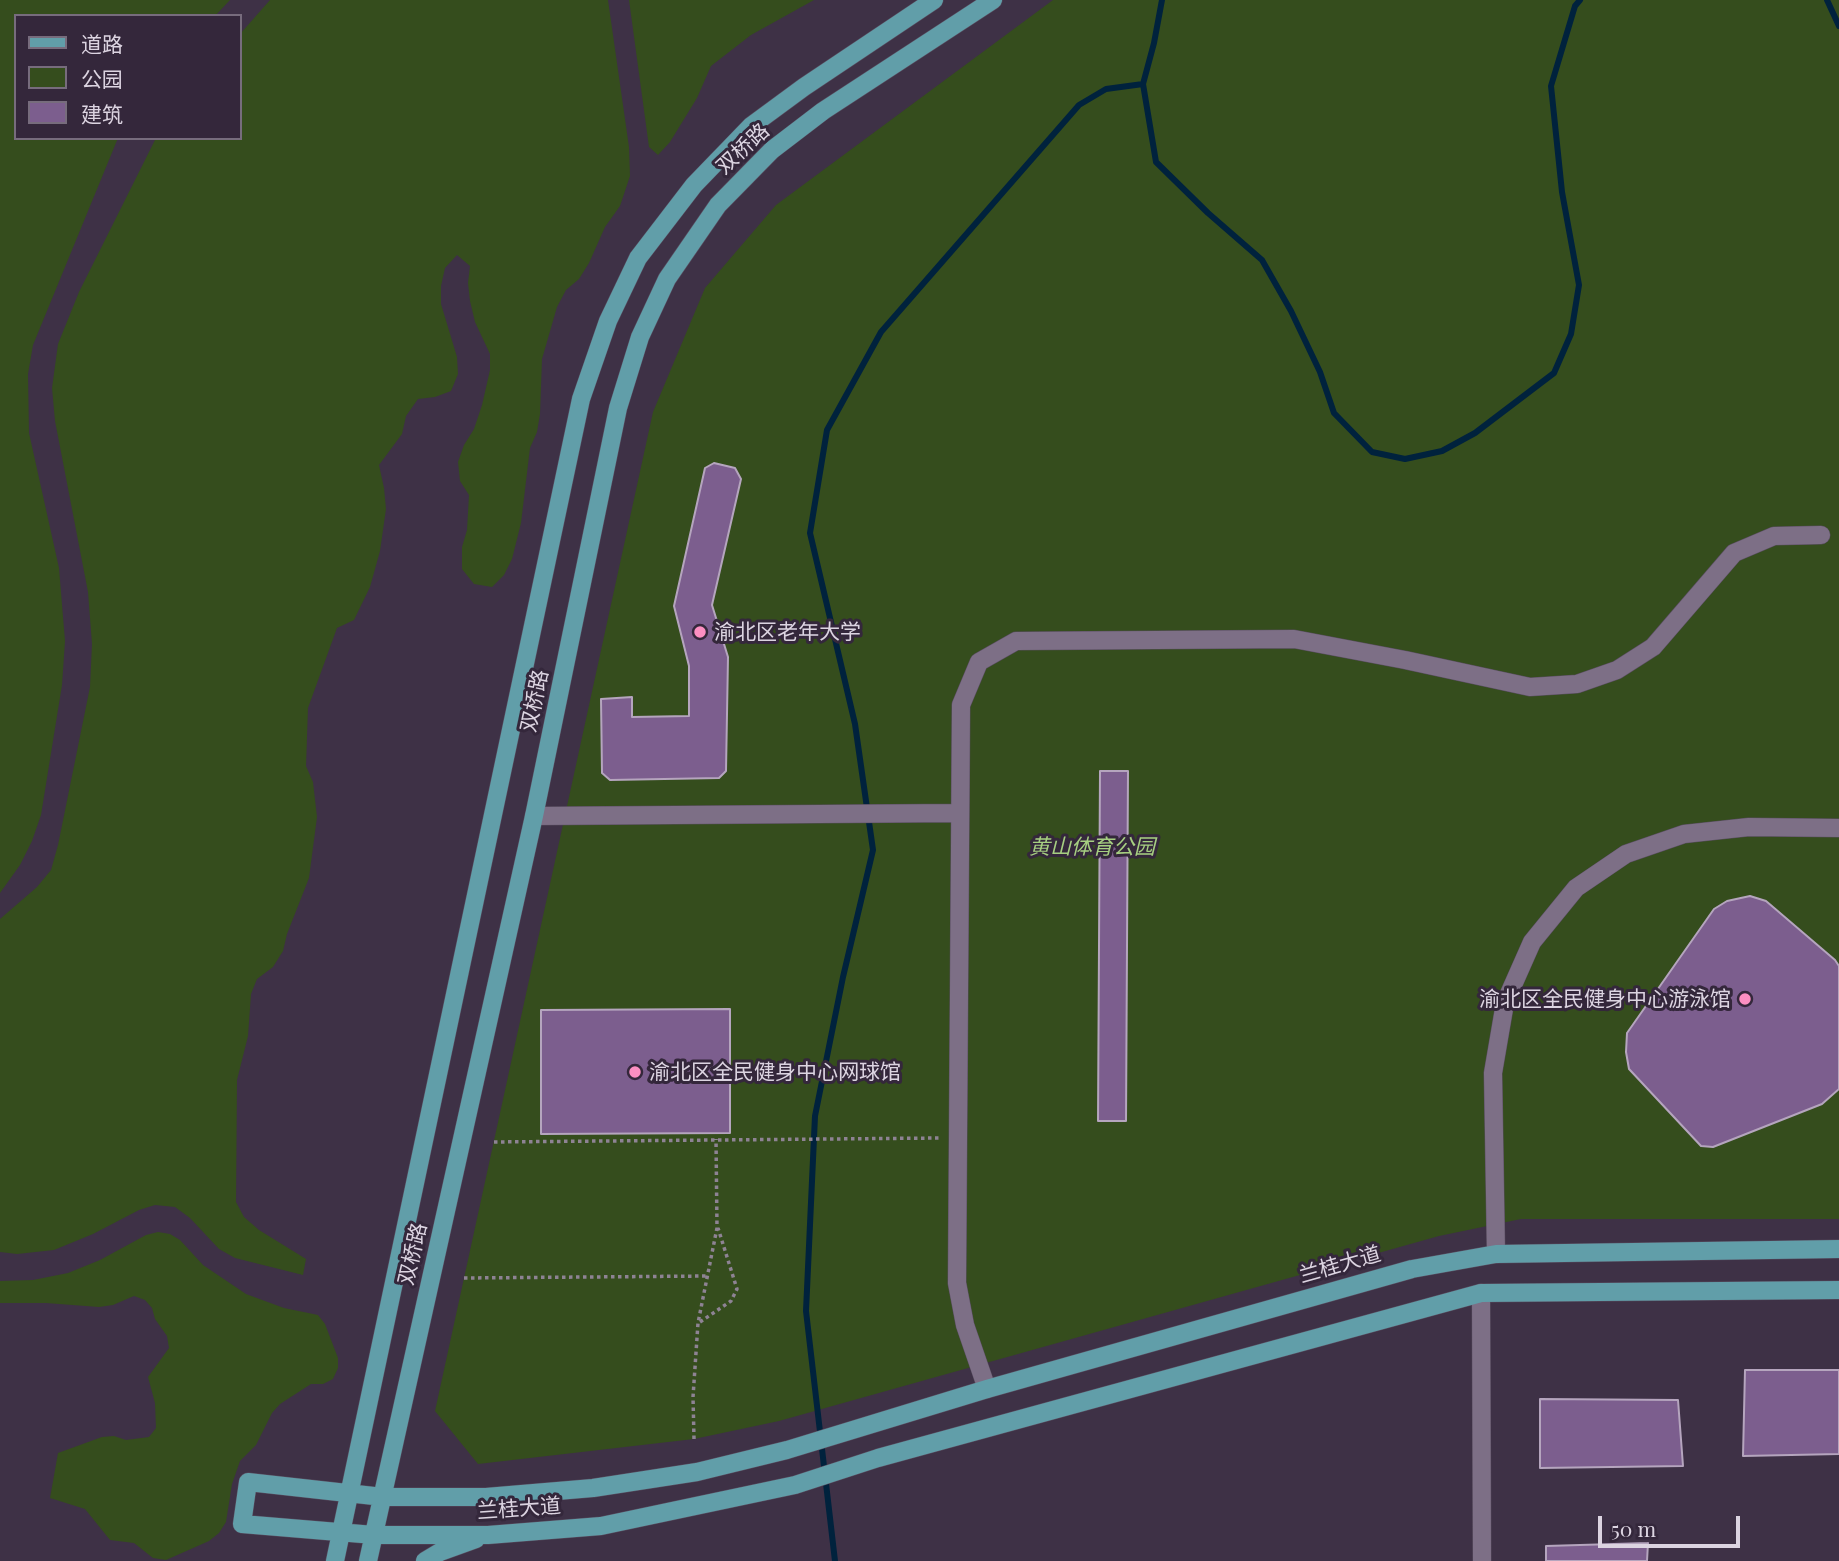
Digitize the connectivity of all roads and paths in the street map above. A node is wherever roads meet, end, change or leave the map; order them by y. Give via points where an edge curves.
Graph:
1 (934, 0) edge
2 (993, 0) edge
3 (1821, 535) dead end
4 (960, 813) junction
5 (534, 816) junction
6 (1839, 828) edge
7 (958, 1138) junction
8 (716, 1139) junction
9 (494, 1142) dead end
10 (718, 1228) junction
11 (1839, 1249) edge
12 (1496, 1254) junction
13 (709, 1276) junction
14 (464, 1278) dead end
15 (1839, 1290) edge
16 (1481, 1293) junction
17 (698, 1324) junction
18 (987, 1389) junction
19 (694, 1439) dead end
20 (349, 1493) junction
21 (383, 1497) junction
22 (341, 1533) junction
23 (374, 1535) junction
24 (488, 1535) junction
25 (335, 1561) edge
26 (368, 1561) edge
27 (425, 1561) edge
28 (1482, 1561) edge

1 - 20 main road, 双桥路 via 751,126 694,185 638,258 608,321 581,399
2 - 5 main road, 双桥路 via 772,149 718,205 667,279 640,337 618,408
3 - 4 street via 1774,536 1734,553 1653,647 1617,670 1577,684 1530,687 1294,639 1016,641 979,662 961,705
4 - 5 street
4 - 7 street
5 - 21 main road, 双桥路
6 - 12 street via 1749,827 1684,834 1626,854 1576,888 1532,942 1505,1003 1493,1073
7 - 8 path
7 - 18 street via 957,1283 965,1325
8 - 9 path
8 - 10 path
10 - 13 path
10 - 17 path via 737,1289 731,1301
11 - 12 main road, 兰桂大道
12 - 18 main road, 兰桂大道 via 1412,1269
13 - 14 path
13 - 17 path
15 - 16 main road
16 - 24 main road, 兰桂大道 via 878,1458 795,1485 601,1526
16 - 28 street
17 - 19 path
18 - 21 main road, 兰桂大道 via 787,1450 697,1472 593,1488 486,1497
20 - 21 main road, 兰桂大道
20 - 22 main road, 双桥路
20 - 22 main road, 兰桂大道 via 248,1482 242,1524
21 - 23 main road, 双桥路
22 - 23 main road, 兰桂大道
22 - 25 main road, 双桥路
23 - 24 main road, 兰桂大道
23 - 26 main road, 双桥路
24 - 27 main road

